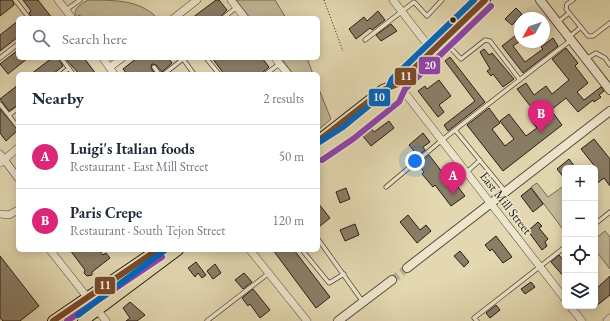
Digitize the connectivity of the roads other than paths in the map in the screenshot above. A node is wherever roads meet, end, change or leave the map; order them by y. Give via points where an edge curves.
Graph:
1 (15, 0) edge
2 (58, 0) edge
3 (80, 0) edge
4 (197, 0) edge
5 (231, 0) edge
6 (393, 0) edge
7 (442, 0) edge
8 (540, 0) edge
9 (573, 0) edge
10 (415, 1) edge
11 (432, 2) dead end
12 (479, 2) edge
13 (436, 6) junction
14 (237, 7) junction
15 (66, 10) junction
16 (402, 12) junction
17 (569, 13) junction
18 (27, 16) edge
19 (70, 16) edge
20 (177, 16) edge
21 (226, 16) edge
22 (244, 16) edge
23 (558, 22) junction
24 (610, 23) edge
25 (581, 27) junction
26 (570, 38) junction
27 (365, 40) dead end
28 (444, 41) junction
29 (16, 46) edge
30 (433, 52) junction
31 (0, 58) edge
32 (586, 59) junction
33 (63, 60) edge
34 (105, 60) edge
35 (119, 60) edge
36 (181, 60) edge
37 (183, 60) edge
38 (208, 60) edge
39 (277, 61) edge
40 (610, 64) edge
41 (110, 67) junction
42 (154, 67) dead end
43 (69, 68) junction
44 (64, 72) edge
45 (72, 72) edge
46 (113, 72) edge
47 (158, 72) edge
48 (166, 72) edge
49 (192, 72) edge
50 (217, 72) edge
51 (268, 72) edge
52 (286, 72) edge
53 (520, 80) junction
54 (398, 84) junction
55 (610, 90) edge
56 (0, 104) edge
57 (16, 110) edge
58 (610, 111) edge
59 (9, 115) junction
60 (16, 124) edge
61 (455, 130) junction
62 (320, 139) edge
63 (442, 140) junction
64 (16, 149) edge
65 (320, 152) edge
66 (1, 159) edge
67 (480, 160) junction
68 (467, 172) junction
69 (16, 176) edge
70 (386, 187) dead end
71 (506, 192) junction
72 (491, 203) junction
73 (16, 211) edge
74 (610, 212) edge
75 (0, 214) edge
76 (598, 222) edge
77 (320, 242) edge
78 (562, 249) edge
79 (52, 252) edge
80 (155, 252) edge
81 (175, 252) edge
82 (252, 252) edge
83 (304, 252) edge
84 (540, 266) junction
85 (407, 268) tunnel mouth
86 (269, 273) junction
87 (344, 274) junction
88 (392, 280) tunnel mouth
89 (562, 295) edge
90 (87, 298) junction
91 (363, 302) junction
92 (572, 309) edge
93 (97, 310) junction
94 (610, 318) edge
95 (53, 321) edge
96 (83, 321) edge
97 (106, 321) edge
98 (207, 321) edge
99 (307, 321) edge
100 (338, 321) edge
101 (478, 321) edge
102 (582, 321) edge
103 (607, 321) edge

1 - 18 lane
2 - 15 street
3 - 15 lane
4 - 20 street
5 - 14 street
6 - 16 street
7 - 13 lane
8 - 23 street
9 - 17 lane via 566,6
10 - 13 lane via 427,16
10 - 16 lane
11 - 13 lane
12 - 28 main road
14 - 21 lane
14 - 22 street
15 - 19 street
16 - 27 lane
16 - 30 street
17 - 23 lane
17 - 25 lane
23 - 26 street
24 - 25 lane via 590,37
25 - 26 lane
26 - 32 street
26 - 53 lane
28 - 30 main road
28 - 53 lane via 462,59 485,40 490,41
29 - 31 lane
30 - 54 main road
32 - 40 lane via 596,54
32 - 55 street
33 - 43 lane
34 - 41 street
35 - 41 street
36 - 48 lane
37 - 49 lane
38 - 50 lane
39 - 51 lane
39 - 52 street
41 - 46 street
42 - 47 lane
43 - 44 lane
43 - 45 lane
53 - 61 lane
54 - 62 main road via 383,90
54 - 63 street, East Mill Street
54 - 65 main road via 394,96
56 - 59 lane
57 - 59 lane
58 - 71 street
59 - 60 lane
61 - 63 lane
61 - 67 lane
63 - 68 street, East Mill Street
63 - 70 lane
64 - 66 street
66 - 69 street
67 - 68 lane
67 - 71 lane
68 - 72 street, East Mill Street
71 - 72 street
72 - 84 street, East Mill Street
72 - 85 street
73 - 75 street via 9,215
74 - 76 lane
77 - 87 lane
78 - 84 lane
79 - 90 street
80 - 90 main road
81 - 93 main road
82 - 86 street
83 - 87 lane via 329,283
84 - 89 street, East Mill Street
84 - 101 lane via 474,318
86 - 98 lane
86 - 99 street
87 - 91 lane
88 - 91 street
90 - 93 street
90 - 95 main road
91 - 100 street
92 - 102 street
93 - 96 main road
93 - 97 street
94 - 103 street

